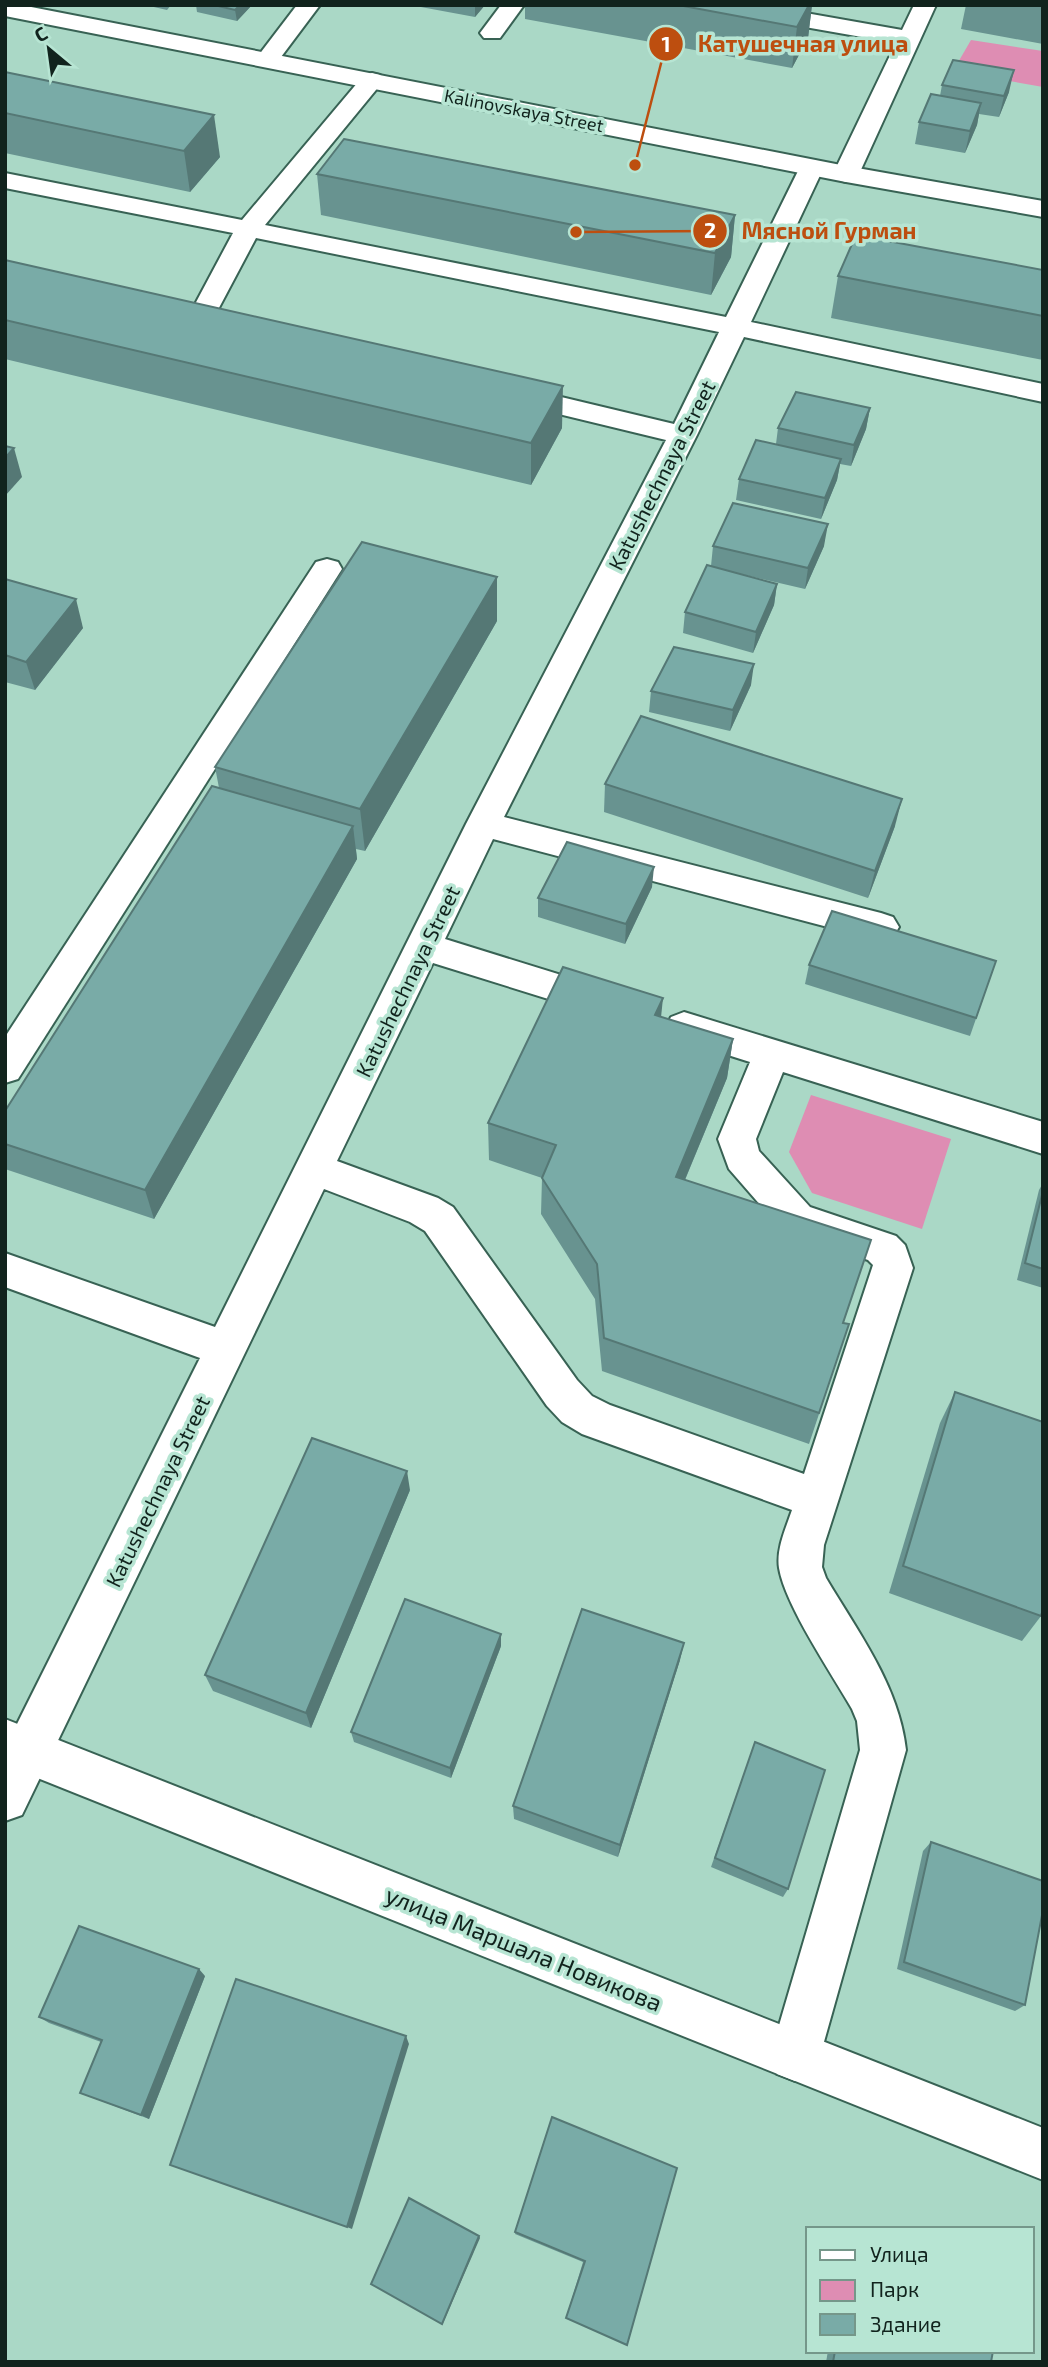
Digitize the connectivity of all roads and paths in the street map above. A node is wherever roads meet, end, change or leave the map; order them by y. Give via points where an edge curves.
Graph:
1 (309, 5) edge
2 (513, 5) edge
3 (718, 5) edge
4 (925, 5) edge
5 (5, 9) edge
6 (492, 33) dead end
7 (910, 38) junction
8 (267, 60) junction
9 (372, 80) junction
10 (829, 170) junction
11 (5, 180) edge
12 (1043, 209) edge
13 (248, 229) junction
14 (226, 327) edge
15 (736, 327) junction
16 (481, 387) edge
17 (1043, 393) edge
18 (682, 435) junction
19 (327, 569) dead end
20 (483, 824) junction
21 (889, 929) edge
22 (424, 946) junction
23 (772, 1054) junction
24 (5, 1069) edge
25 (1043, 1138) edge
26 (315, 1169) junction
27 (5, 1270) edge
28 (227, 1349) junction
29 (817, 1499) junction
30 (17, 1747) edge
31 (5, 1798) edge
32 (795, 2056) junction
33 (1043, 2154) edge

1 - 8 street
2 - 6 street
3 - 7 street
4 - 7 street, Katushechnaya Street
5 - 8 street, Kalinovskaya Street
7 - 10 street, Katushechnaya Street
8 - 9 street, Kalinovskaya Street
9 - 10 street, Kalinovskaya Street
9 - 13 street
10 - 12 street, Kalinovskaya Street
10 - 15 street, Katushechnaya Street
11 - 13 street
13 - 14 street via 186,318
13 - 15 street
15 - 17 street
15 - 18 street, Katushechnaya Street
16 - 18 street
18 - 20 street, Katushechnaya Street
19 - 24 street
20 - 21 street
20 - 22 street, Katushechnaya Street
22 - 23 street
22 - 26 street, Katushechnaya Street
23 - 25 street
23 - 29 street via 737,1139 742,1158 797,1219 881,1248 891,1257 893,1268
26 - 28 street, Katushechnaya Street
26 - 29 street via 439,1219 577,1409
27 - 28 street
28 - 30 street, Katushechnaya Street
29 - 32 street via 800,1567 807,1588 869,1694 880,1721 883,1750
30 - 31 street, Katushechnaya Street
30 - 32 street, улица Маршала Новикова
32 - 33 street, улица Маршала Новикова

